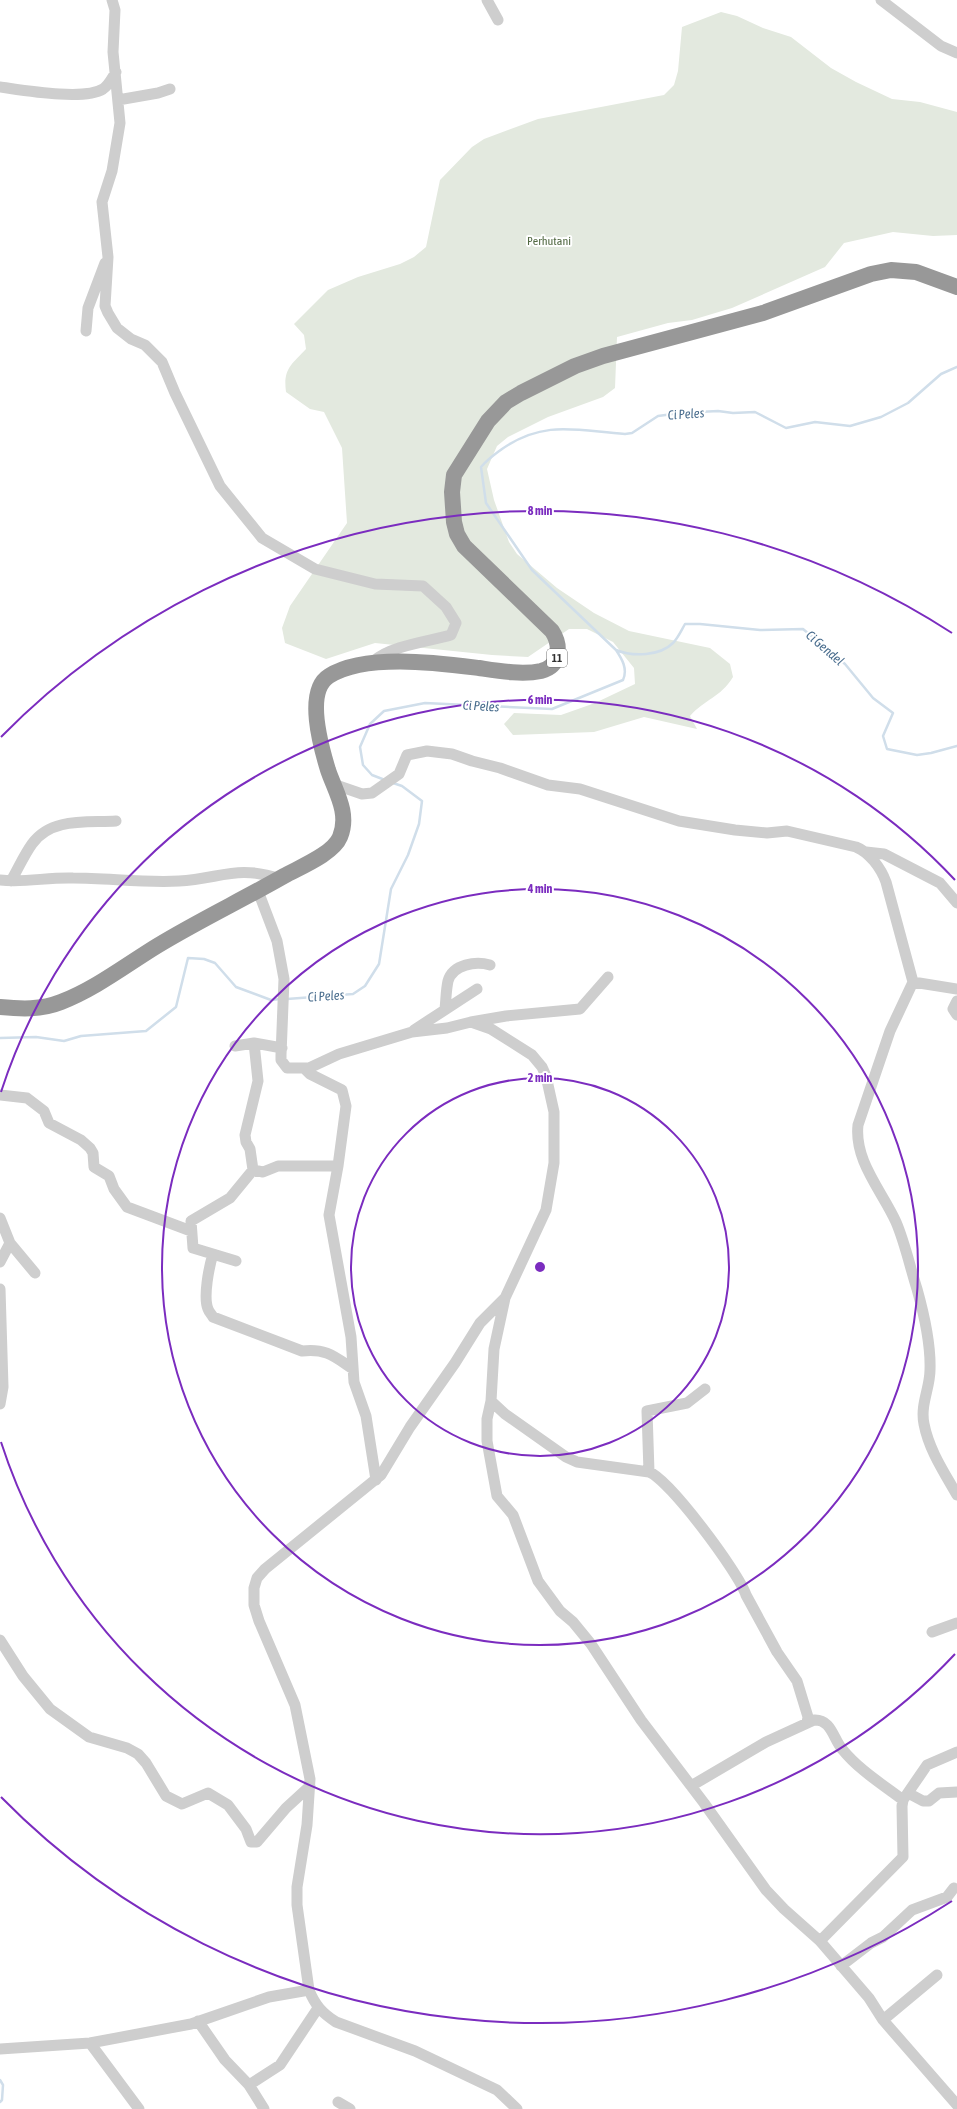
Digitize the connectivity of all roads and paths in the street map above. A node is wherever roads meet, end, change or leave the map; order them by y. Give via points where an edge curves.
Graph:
1 (112, 0) edge
2 (486, 0) edge
3 (881, 0) edge
4 (498, 20) dead end
5 (957, 53) edge
6 (116, 72) junction
7 (0, 88) edge
8 (170, 89) dead end
9 (118, 100) junction
10 (108, 257) junction
11 (957, 287) edge
12 (86, 331) dead end
13 (372, 664) junction
14 (333, 784) junction
15 (116, 821) dead end
16 (866, 852) junction
17 (264, 873) junction
18 (280, 879) junction
19 (5, 881) edge
20 (254, 893) junction
21 (957, 903) edge
22 (490, 965) dead end
23 (608, 977) dead end
24 (913, 982) junction
25 (477, 989) dead end
26 (957, 989) edge
27 (957, 1001) edge
28 (0, 1007) edge
29 (445, 1009) junction
30 (957, 1015) edge
31 (471, 1022) junction
32 (412, 1032) junction
33 (254, 1043) junction
34 (235, 1046) dead end
35 (282, 1048) junction
36 (305, 1069) junction
37 (0, 1096) edge
38 (338, 1166) junction
39 (253, 1170) junction
40 (0, 1218) edge
41 (191, 1231) junction
42 (10, 1243) junction
43 (213, 1254) junction
44 (236, 1261) dead end
45 (0, 1262) edge
46 (35, 1273) dead end
47 (0, 1288) edge
48 (505, 1298) junction
49 (353, 1369) junction
50 (705, 1389) dead end
51 (491, 1401) junction
52 (0, 1404) edge
53 (649, 1472) junction
54 (376, 1480) junction
55 (957, 1495) edge
56 (957, 1623) edge
57 (932, 1632) dead end
58 (0, 1640) edge
59 (807, 1723) junction
60 (957, 1752) edge
61 (310, 1786) junction
62 (691, 1786) junction
63 (957, 1792) edge
64 (906, 1797) junction
65 (954, 1888) dead end
66 (820, 1941) junction
67 (841, 1966) junction
68 (937, 1975) dead end
69 (309, 1990) junction
70 (318, 2008) junction
71 (883, 2020) junction
72 (198, 2021) junction
73 (90, 2043) junction
74 (1, 2049) edge
75 (249, 2085) junction
76 (338, 2102) dead end
77 (957, 2105) edge
78 (511, 2107) edge
79 (139, 2109) edge
80 (264, 2109) edge
81 (350, 2109) edge

1 - 6 street via 115,10 113,52
2 - 4 street
3 - 5 street via 941,46
6 - 7 street via 102,90 88,93 60,94
6 - 9 street
8 - 9 street
9 - 10 street via 120,123 112,171 102,202
10 - 12 street via 88,308
10 - 13 street via 105,301 108,313 118,328 145,345 162,362 220,486 262,538 315,569 375,584 423,586 446,607 456,624 451,635 386,654
11 - 13 highway, 11 via 916,272 891,270 871,274 770,312 596,358 511,399 488,421 454,475 454,522 464,546 552,631 559,647 557,657 542,671 526,672 497,671 433,662
13 - 14 highway, 11 via 348,668 327,677 318,691 317,717
14 - 16 street via 362,794 372,793 399,774 407,755 414,752 441,752 500,768 548,786 580,789 679,821 742,831 787,831 856,847
14 - 18 highway, 11 via 342,807 340,839 330,850
15 - 19 street via 68,823 51,827 33,842
16 - 21 street via 884,854 940,883
16 - 24 street via 886,882
17 - 18 street
17 - 19 street via 243,871 157,882 71,878
17 - 20 street via 256,881
18 - 20 highway, 11
20 - 28 highway, 11 via 169,939 72,998 48,1007
20 - 35 street via 277,941 284,979
22 - 29 street via 463,965 452,973 448,981
23 - 31 street via 580,1009
24 - 26 street
24 - 55 street via 890,1031 858,1125 857,1138 859,1149 896,1222 925,1317 930,1370 922,1413 934,1455
25 - 29 street
27 - 30 street via 953,1009
29 - 32 street
31 - 32 street
31 - 48 street via 491,1029 532,1055 546,1076 554,1112 554,1163 546,1210
32 - 36 street via 339,1054
33 - 34 street
33 - 35 street
33 - 39 street via 258,1081 245,1135
35 - 36 street via 281,1060 287,1068
36 - 38 street via 342,1090 346,1106
37 - 41 street via 27,1098 44,1111 49,1123 81,1140 93,1153 94,1167 109,1176 125,1206
38 - 39 street via 278,1166 263,1172
38 - 49 street via 329,1215 351,1337
39 - 41 street via 230,1198 193,1220 190,1223
40 - 42 street
41 - 43 street via 193,1248
42 - 45 street
42 - 46 street
43 - 44 street
43 - 49 street via 206,1295 207,1309 213,1317 302,1351 327,1352
47 - 52 street via 3,1387
48 - 51 street via 494,1349
48 - 54 street via 480,1323
49 - 54 street via 356,1388 366,1416
50 - 53 street via 687,1403 647,1411
51 - 53 street via 505,1414 577,1462
51 - 62 street via 487,1431 497,1496 514,1515 538,1581 560,1611 591,1644 641,1720
53 - 59 street via 667,1485 721,1553 742,1585 777,1652 797,1681 808,1717
54 - 61 street via 265,1569 257,1578 254,1588 253,1598 259,1621 295,1705
56 - 57 street
58 - 61 street via 23,1676 50,1708 89,1737 127,1748 138,1754 171,1800 182,1804 208,1793 228,1805 246,1829 251,1842 257,1842 286,1808
59 - 62 street via 766,1742
59 - 64 street via 824,1720 841,1748 862,1770
60 - 64 street via 927,1765
61 - 69 street via 297,1887
62 - 66 street via 766,1890
63 - 64 street via 939,1793 929,1801
64 - 66 street via 902,1806 903,1857
65 - 67 street via 947,1897 912,1910 883,1937
66 - 67 street
67 - 71 street via 869,1998
68 - 71 street
69 - 70 street
69 - 72 street via 269,1997
70 - 75 street via 280,2065
70 - 78 street via 336,2022 415,2051 497,2090
71 - 77 street
72 - 73 street
72 - 75 street via 225,2060
73 - 74 street
73 - 79 street
75 - 80 street
76 - 81 street

